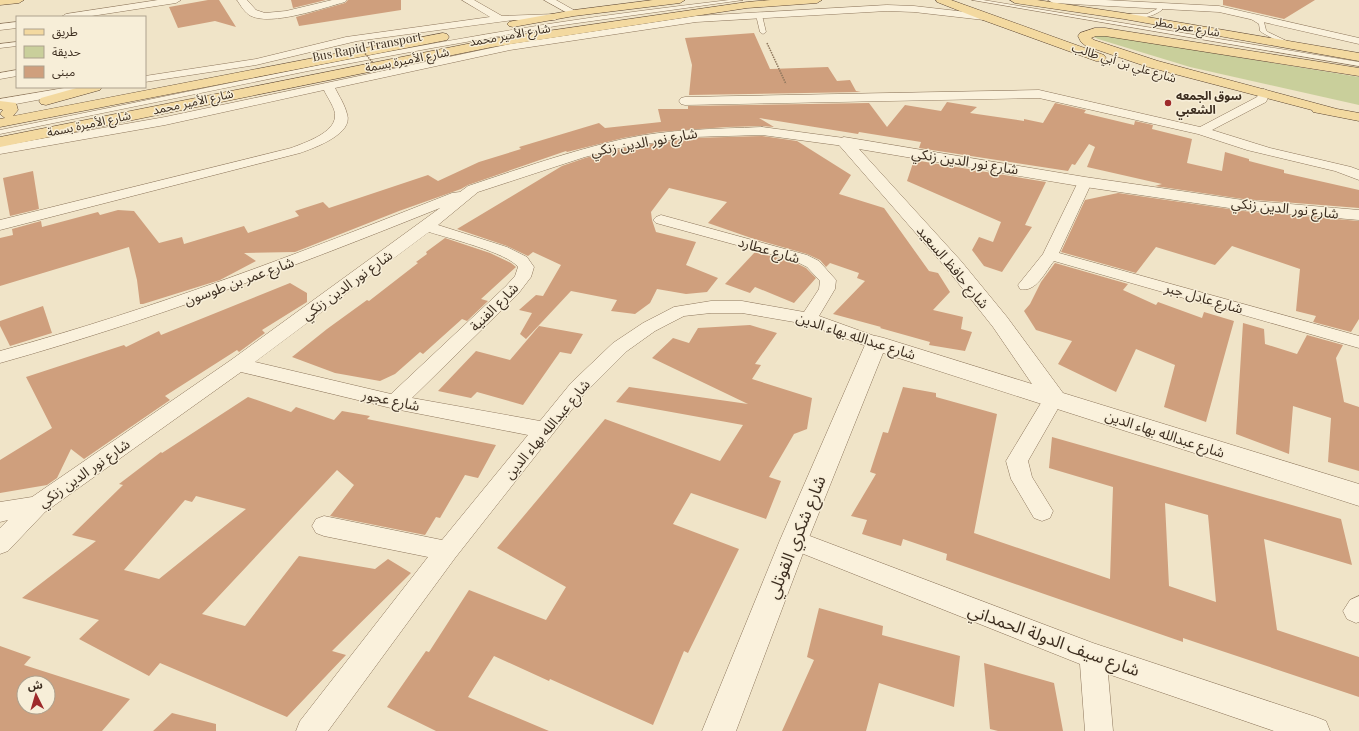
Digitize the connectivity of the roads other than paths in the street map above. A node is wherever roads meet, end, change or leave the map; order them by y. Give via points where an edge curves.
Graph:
1 (19, 0) edge
2 (176, 0) edge
3 (242, 0) edge
4 (342, 0) edge
5 (467, 0) edge
6 (549, 0) edge
7 (680, 0) edge
8 (741, 0) edge
9 (817, 0) edge
10 (941, 0) edge
11 (974, 0) edge
12 (1015, 0) edge
13 (1053, 0) edge
14 (0, 2) edge
15 (1160, 5) junction
16 (1177, 6) edge
17 (574, 13) junction
18 (72, 16) edge
19 (759, 16) junction
20 (555, 17) junction
21 (984, 17) junction
22 (499, 18) junction
23 (1253, 18) junction
24 (1122, 20) junction
25 (16, 25) edge
26 (0, 27) edge
27 (564, 31) junction
28 (763, 32) road end
29 (1359, 41) edge
30 (541, 42) junction
31 (1090, 43) junction
32 (16, 44) edge
33 (1293, 45) junction
34 (0, 46) edge
35 (314, 48) junction
36 (349, 55) junction
37 (1359, 56) edge
38 (247, 64) junction
39 (1359, 64) edge
40 (146, 69) edge
41 (1359, 72) edge
42 (16, 73) edge
43 (0, 76) edge
44 (146, 79) edge
45 (328, 86) junction
46 (86, 88) edge
47 (91, 88) edge
48 (1263, 96) junction
49 (685, 101) dead end
50 (1, 112) edge
51 (1359, 117) edge
52 (1202, 131) junction
53 (0, 132) edge
54 (97, 134) junction
55 (29, 136) junction
56 (0, 142) edge
57 (844, 142) junction
58 (0, 150) edge
59 (1359, 176) edge
60 (1085, 182) junction
61 (473, 189) junction
62 (1359, 215) edge
63 (661, 220) dead end
64 (0, 225) edge
65 (427, 226) junction
66 (1050, 255) junction
67 (1026, 284) dead end
68 (809, 319) junction
69 (1359, 342) edge
70 (876, 343) junction
71 (0, 357) edge
72 (238, 365) junction
73 (1054, 398) junction
74 (395, 402) junction
75 (545, 430) junction
76 (1359, 495) edge
77 (37, 505) junction
78 (1042, 511) dead end
79 (0, 512) edge
80 (324, 526) dead end
81 (794, 540) junction
82 (0, 544) edge
83 (447, 551) junction
84 (1093, 656) junction
85 (310, 731) edge
86 (719, 731) edge
87 (1099, 731) edge
88 (1316, 731) edge

1 - 14 main road
2 - 18 street
3 - 4 street via 254,14 266,16
5 - 22 street
6 - 17 street
7 - 17 main road, شارع الأميرة بسمة
8 - 53 lane, Bus Rapid Transport via 495,34
9 - 27 main road, شارع الأميرة بسمة via 747,5
10 - 21 main road, شارع علي بن أبي طالب
11 - 24 lane
12 - 24 main road
13 - 15 street
15 - 16 street
15 - 24 lane via 1159,10 1152,14
16 - 23 street via 1218,9
17 - 20 main road, شارع الأميرة بسمة
19 - 21 street, شارع الأمير محمد via 900,8
19 - 28 lane
19 - 30 street, شارع الأمير محمد via 696,19
20 - 22 street
20 - 36 main road, شارع الأميرة بسمة
21 - 48 main road, شارع علي بن أبي طالب via 1129,66 1180,80
22 - 35 street via 357,38
23 - 29 street
23 - 33 lane via 1262,23 1264,31 1271,37
24 - 31 main road via 1076,28 1073,34
24 - 33 main road, شارع عمر مطر
24 - 39 lane
25 - 26 street
27 - 30 main road
27 - 55 main road, شارع الأميرة بسمة via 492,43
30 - 45 street, شارع الأمير محمد
31 - 41 main road, شارع عمر مطر via 1084,36 1095,32 1156,39
31 - 48 main road
32 - 34 lane
33 - 37 main road, شارع عمر مطر
35 - 38 street
35 - 40 street
36 - 38 main road
36 - 50 main road, شارع الأميرة بسمة
38 - 44 street
42 - 43 street
45 - 54 street, شارع الأمير محمد
45 - 64 street via 342,120 335,131 319,141 268,158
46 - 50 street
47 - 50 main road
48 - 51 main road, شارع علي بن أبي طالب
48 - 52 street
49 - 52 street via 1039,94
52 - 59 street via 1236,144 1349,171
54 - 55 main road
54 - 58 street, شارع الأمير محمد
55 - 56 main road, شارع الأميرة بسمة
57 - 60 street, شارع نور الدين زنكي
57 - 61 street, شارع نور الدين زنكي via 762,131 693,133 624,143 580,154
57 - 73 street, شارع حافظ السعيد via 954,265 1000,322
60 - 62 street, شارع نور الدين زنكي via 1274,209
60 - 66 street
61 - 65 street, شارع نور الدين زنكي
61 - 71 street, شارع عمر بن طوسون via 292,262 160,309
63 - 68 street, شارع عطارد via 801,258 813,264 828,280 827,290
65 - 72 street, شارع نور الدين زنكي
65 - 74 street, شارع الفنية via 501,250 521,260 526,266 523,277 512,290
66 - 67 street
66 - 69 street, شارع عادل جبر
68 - 70 street, شارع عبدالله بهاء الدين
68 - 75 street, شارع عبدالله بهاء الدين via 742,307 711,306 680,311 648,327 620,347 578,388
70 - 73 street, شارع عبدالله بهاء الدين
70 - 81 street, شارع شكري القوتلي
72 - 74 street, شارع عجور
72 - 77 street, شارع نور الدين زنكي
73 - 76 street, شارع عبدالله بهاء الدين
73 - 78 street via 1017,461 1022,478
74 - 75 street, شارع عجور
75 - 83 street, شارع عبدالله بهاء الدين
77 - 79 street
77 - 82 street, شارع نور الدين زنكي
80 - 83 street
81 - 84 street, شارع سيف الدولة الحمداني
81 - 86 street, شارع شكري القوتلي
83 - 85 street, شارع عبدالله بهاء الدين
84 - 87 street
84 - 88 street, شارع سيف الدولة الحمداني

